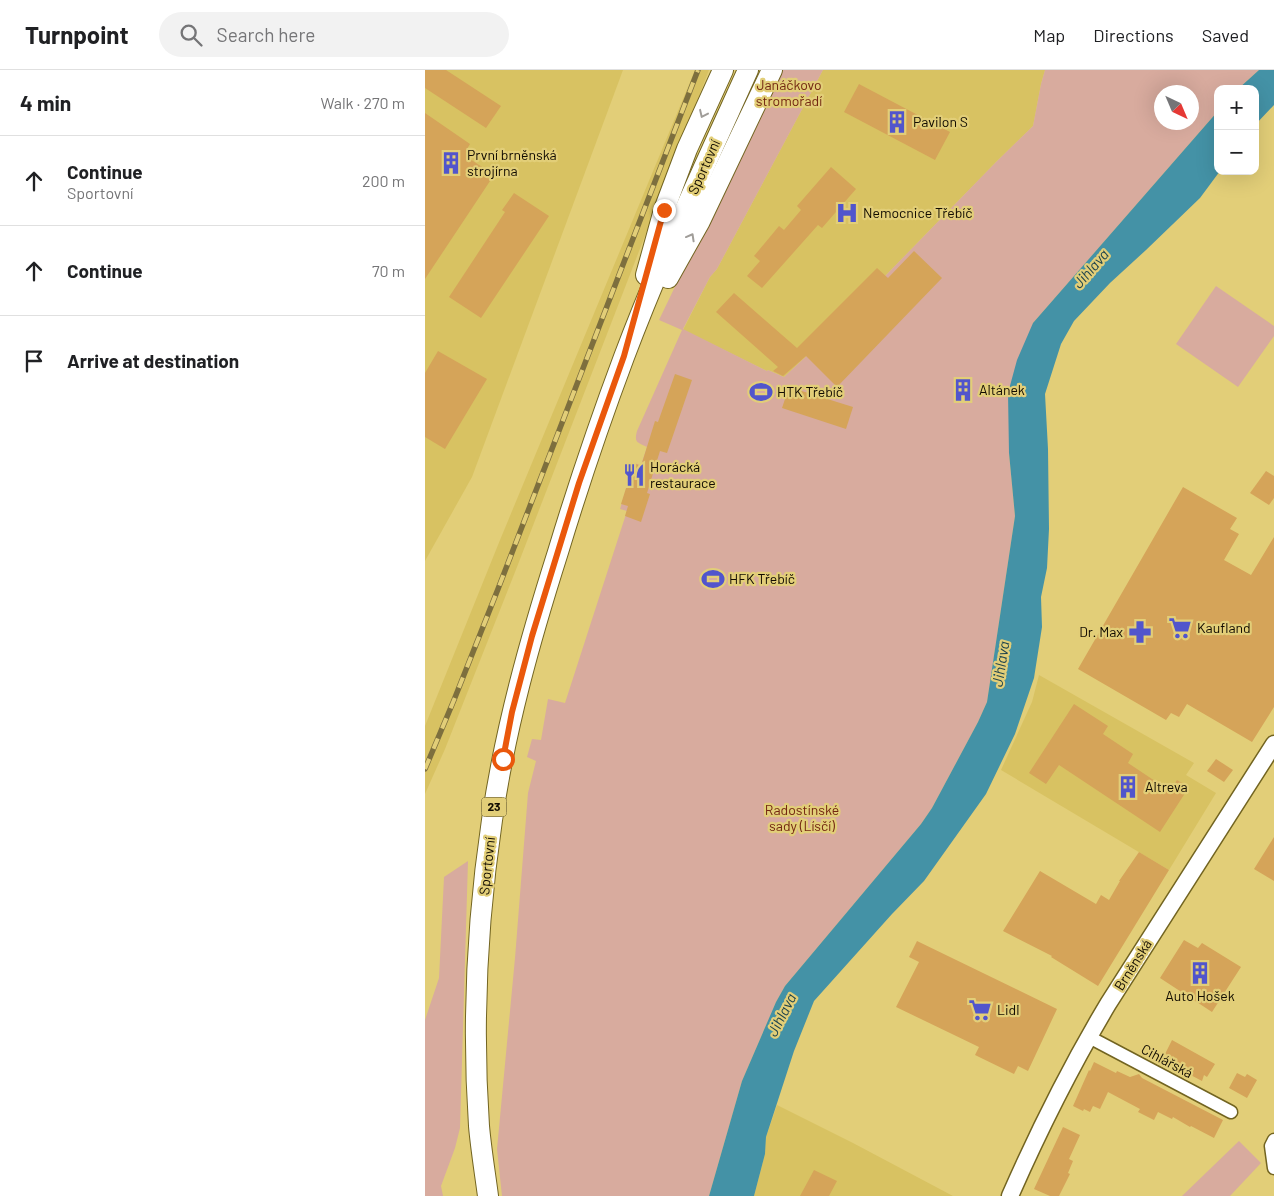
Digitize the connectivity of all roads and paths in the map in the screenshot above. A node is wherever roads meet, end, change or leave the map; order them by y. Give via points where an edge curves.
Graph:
1 (723, 70) edge
2 (748, 70) edge
3 (772, 70) edge
4 (624, 356) junction
5 (1274, 744) edge
6 (1089, 1037) junction
7 (1231, 1112) dead end
8 (1274, 1140) edge
9 (1274, 1168) edge
10 (487, 1196) edge
11 (1010, 1196) edge

1 -> 4 main road via 664,210
2 - 4 main road, Sportovní / 23 via 678,225
4 -> 3 main road via 700,221
4 - 10 main road, Sportovní / 23 via 579,483 532,636 512,712 492,819 481,921 476,1051 479,1128
5 - 6 street, Brněnská
6 - 7 street, Cihlářská
6 - 11 street, Brněnská via 1036,1138
8 - 9 street via 1271,1146

